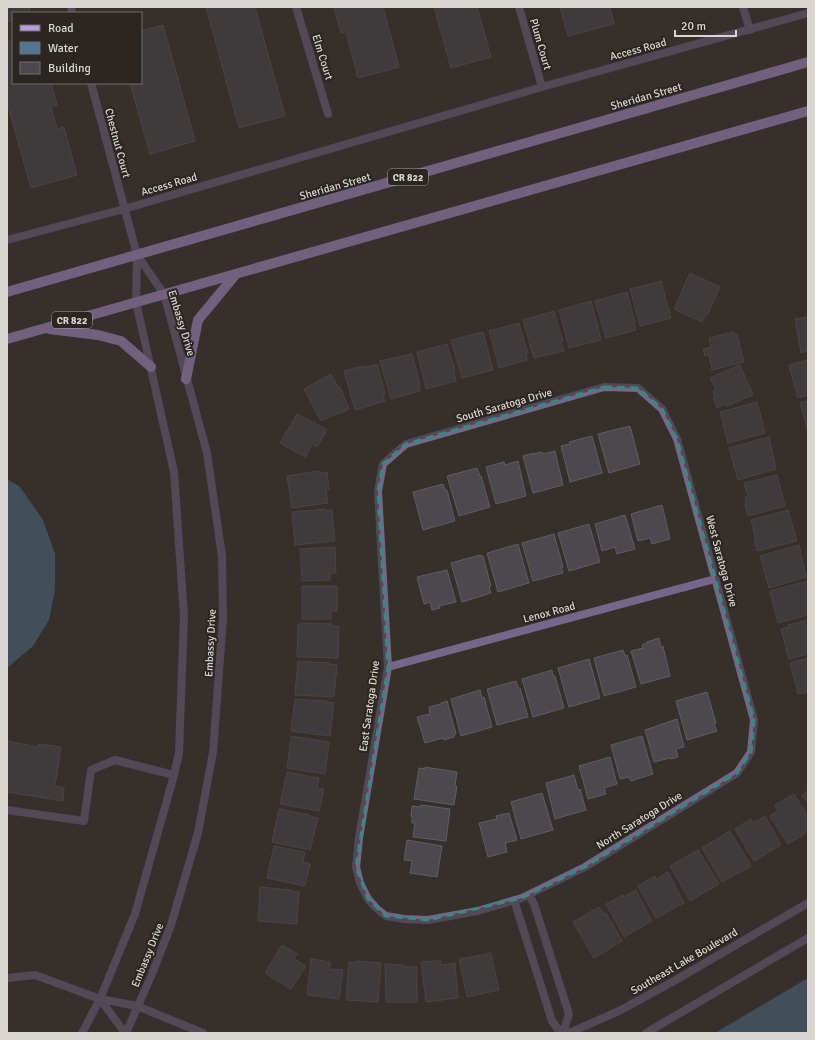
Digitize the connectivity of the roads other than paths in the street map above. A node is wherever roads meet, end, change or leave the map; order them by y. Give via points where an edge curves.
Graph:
1 (296, 7) edge
2 (519, 7) edge
3 (743, 7) edge
4 (808, 13) edge
5 (750, 30) junction
6 (808, 62) edge
7 (91, 84) edge
8 (542, 87) junction
9 (808, 110) edge
10 (328, 114) dead end
11 (124, 209) junction
12 (7, 240) edge
13 (137, 255) junction
14 (236, 274) junction
15 (7, 292) edge
16 (164, 294) junction
17 (136, 302) junction
18 (43, 328) junction
19 (7, 339) edge
20 (151, 367) junction
21 (186, 379) junction
22 (638, 388) joint
23 (383, 464) joint
24 (715, 579) junction
25 (388, 667) junction
26 (751, 752) joint
27 (174, 775) junction
28 (7, 810) edge
29 (529, 895) junction
30 (514, 900) junction
31 (808, 903) edge
32 (386, 916) joint
33 (808, 938) edge
34 (7, 978) edge
35 (100, 999) junction
36 (137, 1006) junction
37 (82, 1032) edge
38 (125, 1033) edge
39 (203, 1033) edge
40 (562, 1033) edge
41 (569, 1033) edge
42 (646, 1033) edge

1 - 10 street, Elm Court
2 - 8 street, Plum Court
3 - 5 street
4 - 5 street, Access Road
5 - 8 street, Access Road
6 - 13 main road, Sheridan Street / CR 822
7 - 11 street, Chestnut Court
8 - 11 street, Access Road
9 - 14 main road, CR 822
11 - 12 street, Access Road
11 - 13 street, Chestnut Court
13 - 15 main road, Sheridan Street / CR 822
13 - 16 street, Embassy Drive
13 - 17 street, Chestnut Court
14 - 16 main road, CR 822
14 - 21 main road via 198,320
16 - 17 main road, CR 822
16 - 21 street, Embassy Drive
17 - 18 main road, CR 822
17 - 20 street
18 - 19 main road, CR 822
18 - 20 main road via 98,335 121,341
20 - 27 street via 174,472 184,616 179,753
21 - 36 street, Embassy Drive via 207,453 222,556 223,620 213,752 198,832 171,924
22 - 23 street, South Saratoga Drive via 604,387 406,444
22 - 24 street, West Saratoga Drive via 662,409 676,439
23 - 25 street, East Saratoga Drive via 378,491
24 - 25 street, Lenox Road
24 - 26 street, West Saratoga Drive via 754,720
25 - 32 street, East Saratoga Drive via 356,867 368,899
26 - 29 street, North Saratoga Drive via 737,773 585,867
27 - 28 street via 115,760 91,770 84,821
27 - 35 street via 136,914
29 - 30 street, North Saratoga Drive
29 - 40 street via 569,1014
30 - 32 street, North Saratoga Drive via 428,920
30 - 40 street via 552,1021
31 - 41 street, Southeast Lake Boulevard via 632,1004
33 - 42 street
34 - 35 street via 35,975
35 - 36 street
35 - 37 street
35 - 38 street
36 - 38 street, Embassy Drive
36 - 39 street

